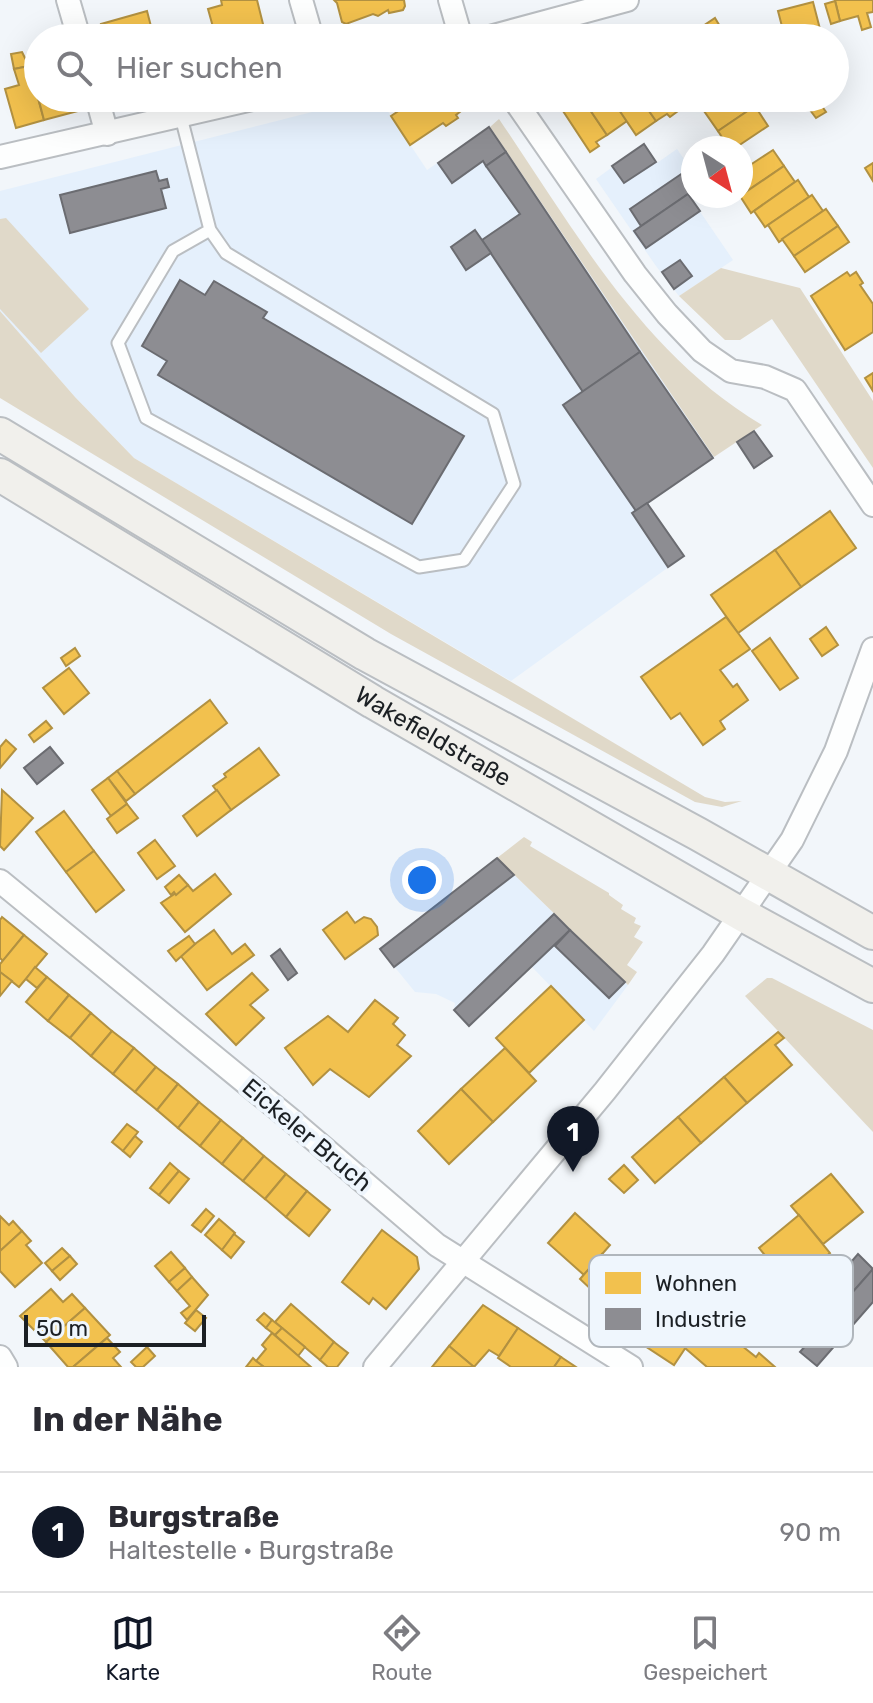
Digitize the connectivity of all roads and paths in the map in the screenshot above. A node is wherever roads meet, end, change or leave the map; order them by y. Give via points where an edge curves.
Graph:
1 (68, 0) edge
2 (301, 0) edge
3 (450, 0) edge
4 (627, 0) edge
5 (75, 24) edge
6 (308, 24) edge
7 (457, 24) edge
8 (538, 24) edge
9 (101, 112) edge
10 (201, 112) edge
11 (523, 112) edge
12 (181, 117) junction
13 (107, 134) junction
14 (0, 157) edge
15 (210, 230) junction
16 (0, 434) edge
17 (0, 475) edge
18 (873, 505) edge
19 (873, 649) edge
20 (768, 874) junction
21 (0, 881) edge
22 (741, 914) junction
23 (873, 933) edge
24 (873, 986) edge
25 (462, 1261) junction
26 (589, 1341) edge
27 (599, 1347) edge
28 (0, 1357) edge
29 (6, 1367) edge
30 (375, 1367) edge
31 (631, 1367) edge

1 - 5 street
2 - 6 street
3 - 7 street
4 - 8 street
9 - 13 street
10 - 12 street
11 - 18 street via 635,274 702,351 731,371 795,390
12 - 13 street
12 - 15 lane
13 - 14 street
15 - 15 lane via 173,251 118,343 146,418 419,567 464,560 514,484 493,414 226,253
16 - 20 main road, Wakefieldstraße via 351,646
17 - 22 main road, Wakefieldstraße via 373,702
19 - 20 street via 801,825
20 - 22 street
20 - 23 main road, Wakefieldstraße
21 - 25 street, Eickeler Bruch
22 - 24 main road, Wakefieldstraße
22 - 25 street via 605,1091
25 - 26 street, Eickeler Bruch
25 - 30 street
27 - 31 street, Eickeler Bruch
28 - 29 street

